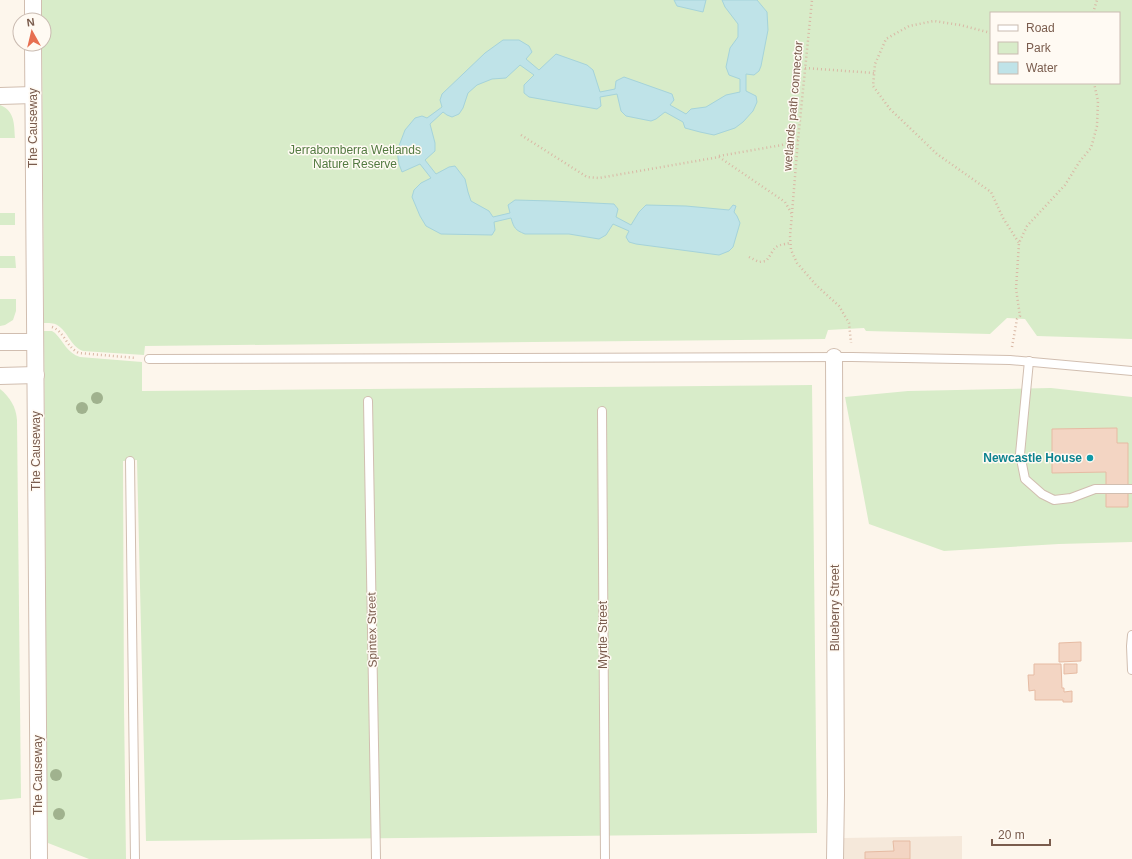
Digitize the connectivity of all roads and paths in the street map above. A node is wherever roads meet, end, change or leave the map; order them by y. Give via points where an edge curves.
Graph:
1 (33, 0) edge
2 (812, 0) edge
3 (1096, 0) edge
4 (33, 12) edge
5 (1093, 12) edge
6 (990, 33) edge
7 (33, 52) edge
8 (805, 68) junction
9 (874, 73) junction
10 (1094, 84) edge
11 (33, 95) junction
12 (0, 96) edge
13 (520, 135) dead end
14 (798, 140) junction
15 (719, 156) junction
16 (792, 214) junction
17 (791, 243) junction
18 (1019, 243) junction
19 (749, 257) dead end
20 (52, 327) dead end
21 (0, 342) edge
22 (35, 342) junction
23 (834, 357) junction
24 (852, 357) junction
25 (149, 359) joint
26 (1010, 360) junction
27 (1029, 361) junction
28 (1132, 371) edge
29 (36, 375) junction
30 (0, 376) edge
31 (368, 401) dead end
32 (602, 411) dead end
33 (130, 461) dead end
34 (1132, 489) edge
35 (1132, 635) edge
36 (1132, 670) edge
37 (39, 859) edge
38 (135, 859) edge
39 (376, 859) edge
40 (605, 859) edge
41 (835, 859) edge

1 - 4 street
2 - 8 path, wetlands path connector
3 - 5 path
6 - 9 path via 934,21 909,26 886,39 875,64
7 - 11 street, The Causeway
8 - 9 path
8 - 14 path, wetlands path connector
9 - 18 path via 873,86 890,110 937,154 991,192
10 - 18 path via 1098,101 1097,126 1091,148 1065,185 1027,226
11 - 12 street
11 - 22 street, The Causeway
13 - 15 path via 587,177 599,178
14 - 15 path
14 - 16 path, wetlands path connector
15 - 16 path via 785,202
16 - 17 path, wetlands path connector
17 - 19 path via 778,245 766,261 759,262
17 - 24 path, wetlands path connector via 797,263 839,306 849,323
18 - 26 path via 1016,289 1020,316 1017,319
20 - 25 path via 57,329 72,349 79,353
21 - 22 street
22 - 29 street, The Causeway
23 - 24 lane
23 - 25 lane
23 - 41 street, Blueberry Street
24 - 26 lane
26 - 27 lane
27 - 28 lane
27 - 34 lane via 1020,454 1025,479 1042,494 1054,500 1071,498 1095,489
29 - 30 street
29 - 37 street, The Causeway
31 - 39 lane, Spintex Street
32 - 40 lane, Myrtle Street
33 - 38 lane
35 - 36 lane

